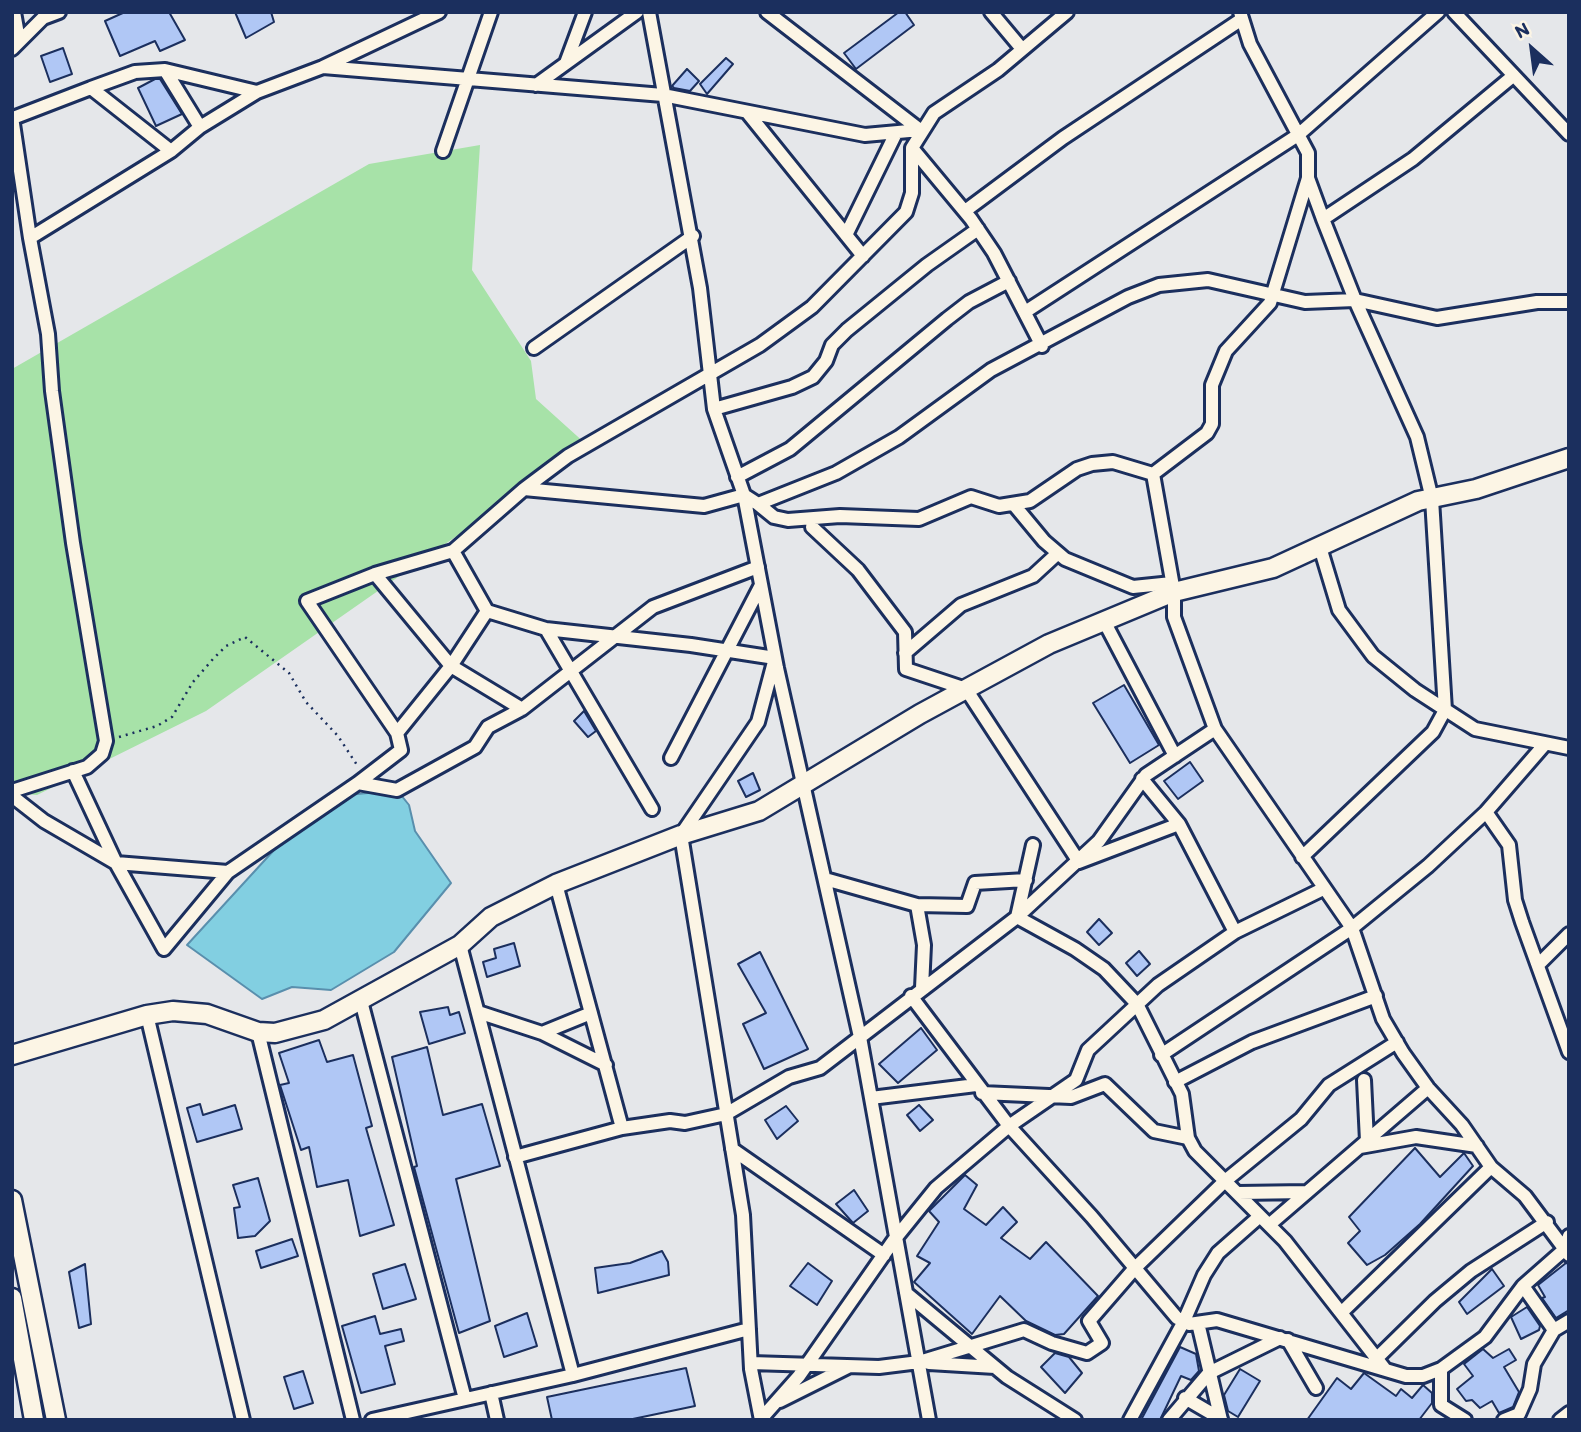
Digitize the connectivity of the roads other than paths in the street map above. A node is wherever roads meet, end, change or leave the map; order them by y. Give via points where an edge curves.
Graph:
1 (14, 12) edge
2 (59, 12) edge
3 (439, 12) edge
4 (489, 12) edge
5 (585, 12) edge
6 (637, 12) edge
7 (649, 12) edge
8 (767, 12) edge
9 (991, 12) edge
10 (1066, 12) edge
11 (1438, 12) edge
12 (1454, 12) edge
13 (1241, 16) edge
14 (16, 45) edge
15 (1022, 49) junction
16 (566, 64) junction
17 (323, 67) junction
18 (165, 70) junction
19 (1513, 76) junction
20 (468, 80) junction
21 (536, 85) junction
22 (91, 88) junction
23 (257, 92) junction
24 (663, 95) junction
25 (747, 112) junction
26 (12, 117) edge
27 (200, 127) junction
28 (920, 130) junction
29 (896, 133) junction
30 (1569, 134) edge
31 (1298, 135) junction
32 (912, 148) junction
33 (171, 151) junction
34 (443, 151) dead end
35 (1308, 178) junction
36 (965, 211) junction
37 (1323, 219) junction
38 (978, 229) junction
39 (846, 235) junction
40 (692, 237) junction
41 (30, 238) junction
42 (863, 256) junction
43 (1009, 281) junction
44 (1274, 294) junction
45 (1355, 300) junction
46 (1569, 302) edge
47 (1024, 312) junction
48 (1042, 346) junction
49 (534, 348) dead end
50 (708, 375) junction
51 (714, 409) junction
52 (1569, 458) edge
53 (1153, 474) junction
54 (737, 477) junction
55 (524, 489) junction
56 (744, 495) junction
57 (1432, 499) junction
58 (758, 504) junction
59 (1015, 506) junction
60 (811, 527) dead end
61 (1320, 547) junction
62 (453, 551) junction
63 (1058, 552) junction
64 (758, 566) junction
65 (375, 574) junction
66 (761, 585) junction
67 (1173, 587) junction
68 (487, 611) junction
69 (1104, 621) junction
70 (545, 629) junction
71 (614, 636) junction
72 (727, 650) junction
73 (905, 653) junction
74 (775, 658) junction
75 (451, 666) junction
76 (570, 670) junction
77 (966, 688) junction
78 (522, 709) junction
79 (1445, 710) junction
80 (1215, 729) junction
81 (397, 733) junction
82 (1545, 744) junction
83 (1569, 748) edge
84 (1175, 756) junction
85 (671, 758) dead end
86 (73, 771) junction
87 (1142, 779) junction
88 (358, 783) junction
89 (804, 784) junction
90 (12, 794) edge
91 (652, 809) dead end
92 (1486, 812) junction
93 (1179, 824) junction
94 (681, 835) junction
95 (1033, 845) dead end
96 (1302, 857) junction
97 (1079, 862) junction
98 (116, 863) junction
99 (228, 872) junction
100 (825, 879) junction
101 (1026, 880) junction
102 (556, 884) junction
103 (1323, 888) junction
104 (917, 905) junction
105 (1017, 917) junction
106 (1352, 928) junction
107 (1235, 932) junction
108 (1569, 934) edge
109 (460, 945) junction
110 (1538, 965) junction
111 (922, 988) junction
112 (911, 996) junction
113 (1377, 996) junction
114 (361, 1001) junction
115 (1137, 1004) junction
116 (478, 1012) junction
117 (591, 1013) junction
118 (147, 1014) junction
119 (258, 1032) junction
120 (541, 1033) junction
121 (860, 1037) junction
122 (1397, 1042) junction
123 (1569, 1052) edge
124 (12, 1055) edge
125 (1161, 1055) junction
126 (606, 1065) junction
127 (1364, 1080) dead end
128 (1175, 1082) junction
129 (1428, 1088) junction
130 (979, 1089) junction
131 (1052, 1096) junction
132 (871, 1098) junction
133 (726, 1114) junction
134 (1009, 1126) junction
135 (622, 1128) junction
136 (1188, 1138) junction
137 (1364, 1144) junction
138 (1478, 1146) junction
139 (732, 1149) junction
140 (515, 1157) junction
141 (1491, 1167) junction
142 (1225, 1181) junction
143 (1307, 1192) junction
144 (1238, 1194) junction
145 (12, 1200) edge
146 (1264, 1220) junction
147 (1547, 1222) junction
148 (896, 1238) junction
149 (16, 1241) edge
150 (1568, 1247) edge
151 (884, 1255) junction
152 (1135, 1268) junction
153 (1523, 1286) junction
154 (906, 1293) junction
155 (12, 1298) edge
156 (1342, 1312) junction
157 (1184, 1321) junction
158 (1569, 1321) edge
159 (1198, 1323) junction
160 (749, 1329) junction
161 (1553, 1330) junction
162 (1284, 1339) junction
163 (971, 1347) junction
164 (919, 1362) junction
165 (751, 1363) junction
166 (1380, 1364) junction
167 (807, 1365) junction
168 (849, 1366) junction
169 (995, 1367) junction
170 (1441, 1369) junction
171 (1209, 1373) junction
172 (573, 1375) junction
173 (1316, 1388) dead end
174 (491, 1393) junction
175 (1185, 1398) junction
176 (465, 1399) junction
177 (773, 1405) junction
178 (1569, 1413) edge
179 (391, 1418) edge
180 (34, 1420) edge
181 (56, 1420) edge
182 (243, 1420) edge
183 (354, 1420) edge
184 (372, 1420) edge
185 (497, 1420) edge
186 (761, 1420) edge
187 (929, 1420) edge
188 (1075, 1420) edge
189 (1130, 1420) edge
190 (1169, 1420) edge
191 (1221, 1420) edge
192 (1465, 1420) edge
193 (1504, 1420) edge
194 (1560, 1420) edge

1 - 14 street
2 - 14 street via 43,18
3 - 17 street
4 - 20 street
5 - 16 street
6 - 16 street
7 - 24 street
8 - 28 street
9 - 15 street
10 - 15 street
11 - 31 street
12 - 19 street
13 - 31 street via 1250,44
13 - 36 street
15 - 28 street via 934,113
16 - 21 street
17 - 20 street
17 - 23 street
18 - 22 street via 135,72
18 - 23 street
18 - 27 street
19 - 30 street
19 - 37 street via 1413,159
20 - 21 street
20 - 34 street
21 - 24 street
22 - 26 street
22 - 33 street
23 - 27 street
24 - 25 street
24 - 40 street
25 - 29 street via 866,135
25 - 39 street
26 - 41 street
27 - 33 street
28 - 29 street
28 - 32 street
29 - 39 street
31 - 35 street via 1308,153
31 - 47 street
32 - 36 street
32 - 42 street via 910,203
33 - 41 street
35 - 37 street
35 - 44 street
36 - 38 street
37 - 45 street
38 - 43 street
38 - 51 street via 847,330 813,377
39 - 42 street
40 - 49 street
40 - 50 street
41 - 86 street via 106,741 102,754 87,767
42 - 50 street via 812,307
43 - 47 street
43 - 54 street via 958,310 790,449
44 - 45 street via 1305,302
44 - 48 street via 1208,280 1159,285
44 - 53 street via 1226,351 1212,385 1212,424 1207,433
45 - 46 street via 1437,318 1524,303
45 - 57 street via 1416,438
47 - 48 street
48 - 58 street via 992,370 899,437 836,474
50 - 51 street
50 - 55 street via 568,456
51 - 54 street
52 - 57 street
53 - 59 street via 1114,462 1092,464
53 - 67 street
54 - 56 street
55 - 56 street via 704,506
55 - 62 street
56 - 58 street
56 - 64 street
57 - 61 street via 1418,501
57 - 79 street
58 - 59 street via 774,517 788,520 840,516 919,519 971,497
59 - 63 street
60 - 73 street via 866,580 905,632
61 - 67 street via 1273,568
61 - 79 street via 1339,610 1373,656
62 - 65 street
62 - 68 street
63 - 67 street via 1133,587
63 - 73 street via 1032,576 961,605
64 - 66 street
64 - 71 street via 653,607
65 - 75 street
65 - 81 street via 307,601
66 - 72 street
66 - 74 street
67 - 69 street
67 - 80 street via 1174,617
68 - 70 street
68 - 75 street
69 - 77 street
69 - 84 street
70 - 71 street
70 - 76 street
71 - 72 street
71 - 76 street
72 - 74 street
72 - 85 street
73 - 77 street via 906,668
74 - 89 street
74 - 94 street via 758,722
75 - 78 street
75 - 81 street
76 - 78 street
76 - 91 street
77 - 89 street
77 - 97 street
78 - 88 street via 488,727 475,747 397,790
79 - 82 street via 1475,729
79 - 96 street via 1433,732
80 - 84 street
80 - 96 street
81 - 88 street via 401,750
82 - 83 street
82 - 92 street
84 - 87 street
86 - 90 street
86 - 98 street
87 - 93 street
87 - 97 street via 1107,832
88 - 99 street
89 - 94 street via 759,811
89 - 100 street
90 - 98 street via 44,821
92 - 106 street
92 - 110 street via 1509,845 1515,900
93 - 97 street
93 - 107 street
94 - 102 street
94 - 133 street
95 - 101 street
96 - 103 street
97 - 105 street
98 - 99 street
98 - 99 street via 164,949
100 - 104 street
100 - 121 street
101 - 104 street via 975,883 967,906
101 - 105 street
102 - 109 street via 491,917
102 - 117 street
103 - 106 street
103 - 107 street
104 - 111 street via 924,945
105 - 111 street
105 - 115 street via 1104,969
106 - 113 street
106 - 125 street
107 - 115 street
108 - 110 street
109 - 114 street
109 - 116 street
110 - 123 street
111 - 112 street
112 - 121 street
112 - 130 street
113 - 122 street via 1383,1019
113 - 128 street via 1252,1042
114 - 119 street via 305,1026
114 - 176 street
115 - 125 street
115 - 131 street via 1088,1050 1076,1080
116 - 120 street
116 - 140 street
117 - 120 street
117 - 126 street
118 - 119 street via 207,1014
118 - 124 street
118 - 182 street
119 - 183 street
120 - 126 street
121 - 132 street
121 - 133 street via 820,1068 789,1077
122 - 129 street
122 - 142 street via 1329,1085 1301,1119
125 - 128 street
126 - 135 street
127 - 137 street
128 - 136 street via 1182,1094
129 - 137 street
129 - 138 street
130 - 131 street
130 - 132 street
130 - 134 street
131 - 134 street
131 - 136 street via 1071,1097 1105,1084 1154,1131
132 - 148 street
133 - 135 street via 685,1124 670,1121
133 - 139 street
134 - 148 street via 936,1188
134 - 152 street
135 - 140 street
136 - 142 street
137 - 138 street via 1416,1137
137 - 143 street
138 - 141 street
139 - 151 street
139 - 160 street via 743,1215
140 - 172 street
141 - 147 street
141 - 156 street
142 - 144 street
142 - 152 street
143 - 144 street
143 - 146 street
144 - 146 street
145 - 149 street
146 - 156 street
146 - 157 street via 1219,1253
147 - 150 street
147 - 166 street via 1435,1301
148 - 151 street
148 - 154 street
149 - 181 street
150 - 153 street
151 - 167 street
152 - 157 street
152 - 163 street via 1089,1321 1102,1343 1087,1353 1024,1330
153 - 161 street
153 - 170 street via 1485,1336
154 - 163 street
154 - 164 street
155 - 180 street
156 - 166 street
157 - 159 street
157 - 189 street
158 - 161 street
159 - 162 street via 1217,1321
159 - 171 street
160 - 165 street
160 - 172 street
161 - 193 street via 1534,1364 1531,1389 1519,1414
162 - 166 street
162 - 171 street
162 - 173 street
163 - 164 street
163 - 169 street
164 - 168 street
164 - 169 street
164 - 187 street
165 - 167 street
165 - 186 street
166 - 170 street via 1415,1376
167 - 168 street
167 - 177 street
168 - 177 street
169 - 188 street
170 - 192 street via 1441,1405
171 - 175 street
171 - 191 street
172 - 174 street
174 - 176 street
174 - 185 street
175 - 190 street
175 - 191 street
176 - 179 street
177 - 186 street
178 - 194 street
179 - 184 street

